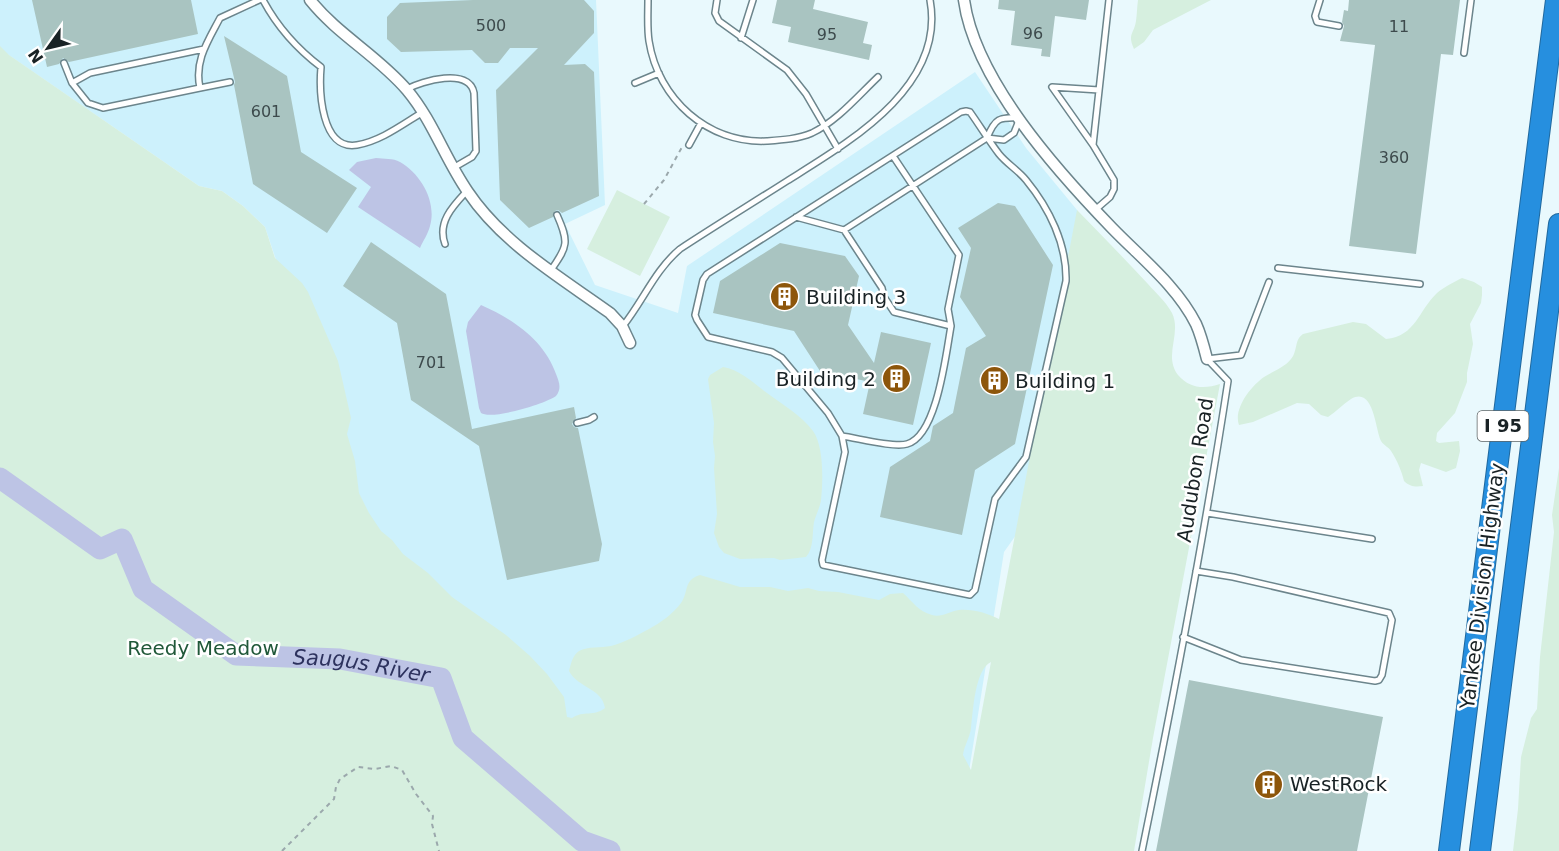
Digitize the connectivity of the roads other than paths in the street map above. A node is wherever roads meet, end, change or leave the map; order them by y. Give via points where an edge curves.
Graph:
1 (310, 0) edge
2 (648, 0) edge
3 (717, 0) edge
4 (753, 0) edge
5 (930, 0) edge
6 (964, 0) edge
7 (1108, 0) edge
8 (1320, 0) edge
9 (1471, 0) edge
10 (1556, 0) edge
11 (257, 1) edge
12 (1339, 26) dead end
13 (741, 38) junction
14 (204, 49) junction
15 (1464, 53) dead end
16 (64, 63) dead end
17 (659, 73) junction
18 (878, 77) dead end
19 (230, 82) dead end
20 (72, 83) junction
21 (635, 83) dead end
22 (200, 88) junction
23 (407, 89) junction
24 (1099, 90) junction
25 (423, 112) junction
26 (1020, 118) junction
27 (701, 123) junction
28 (825, 124) junction
29 (987, 138) junction
30 (687, 144) road end
31 (1093, 145) junction
32 (838, 149) junction
33 (893, 156) junction
34 (453, 168) junction
35 (913, 187) junction
36 (467, 191) junction
37 (1095, 210) junction
38 (557, 215) dead end
39 (795, 217) junction
40 (1559, 224) edge
41 (844, 230) junction
42 (446, 244) dead end
43 (1278, 268) dead end
44 (551, 270) junction
45 (1269, 282) dead end
46 (1420, 284) dead end
47 (622, 326) junction
48 (951, 326) junction
49 (630, 343) dead end
50 (1207, 359) junction
51 (594, 417) dead end
52 (577, 423) dead end
53 (842, 436) junction
54 (1207, 513) junction
55 (1372, 539) dead end
56 (1196, 571) junction
57 (1183, 637) junction
58 (1143, 851) edge
59 (1449, 851) edge
60 (1480, 851) edge

1 - 23 street via 333,26
2 - 17 lane via 649,42
3 - 13 lane via 715,13 719,21
4 - 13 lane
5 - 32 lane via 932,30 918,72 897,100
6 - 26 street, Audubon Road via 978,51
7 - 24 lane
8 - 12 lane via 1317,22
9 - 15 lane
10 - 59 highway, Yankee Division Highway / I 95
11 - 14 lane via 220,18
11 - 25 lane via 293,44 321,68 326,122 337,140 349,145 363,144
13 - 28 lane via 787,70
14 - 20 lane via 90,73
14 - 22 lane via 198,68
16 - 20 lane
17 - 21 lane
17 - 27 lane via 678,104
18 - 28 lane
19 - 22 lane
20 - 22 lane via 88,103 103,108
23 - 25 street
23 - 34 lane via 422,81 441,79 462,79 472,85 476,151 472,158
24 - 31 lane
24 - 31 lane via 1052,87
25 - 34 street
26 - 29 lane via 1003,117 993,124
26 - 29 lane via 1014,133 1004,140
26 - 37 street, Audubon Road
27 - 28 lane via 750,142 792,139
27 - 30 lane
28 - 32 lane
29 - 33 lane via 970,112 963,111
29 - 35 lane
29 - 53 lane via 1025,179 1047,211 1061,243 1066,281 1026,457 996,497 973,594 823,565 845,452
31 - 37 lane via 1114,180 1110,197
32 - 47 lane via 680,249 664,264
33 - 35 lane
33 - 39 lane
34 - 36 street
35 - 41 lane
35 - 48 lane via 959,255 948,309
36 - 42 lane via 447,215 442,232
36 - 44 street via 506,236
37 - 50 street, Audubon Road via 1182,301 1199,332
38 - 44 lane via 566,245
39 - 41 lane
39 - 53 lane via 706,275 696,318 708,337 772,352 782,358 819,401
40 - 60 highway, Yankee Division Highway / I 95
41 - 48 lane via 893,312
43 - 46 lane
44 - 47 street
45 - 50 lane via 1240,355
47 - 49 street
48 - 53 lane via 938,397 921,435 902,445
50 - 54 lane, Audubon Road via 1228,381
51 - 52 lane
54 - 55 lane
54 - 56 lane, Audubon Road
56 - 57 lane, Audubon Road
56 - 57 lane via 1389,613 1392,619 1382,675 1375,681 1241,660
57 - 58 lane, Audubon Road

